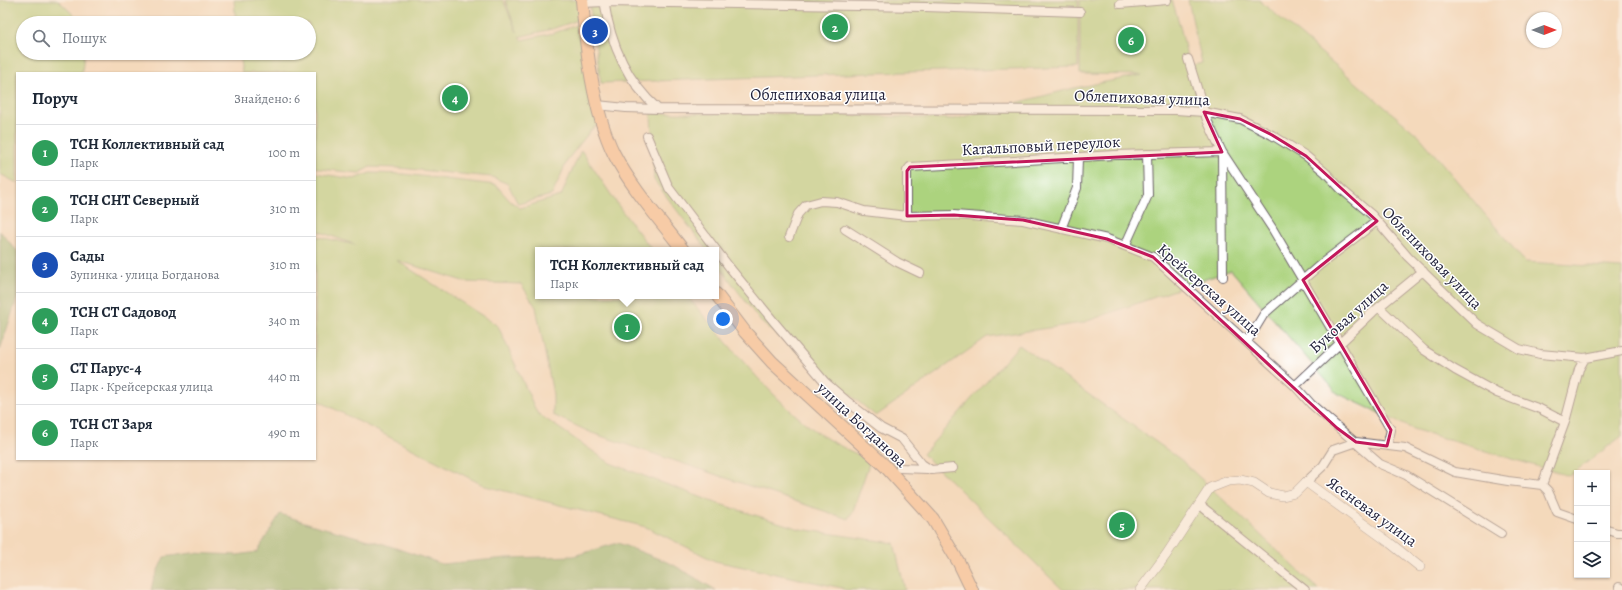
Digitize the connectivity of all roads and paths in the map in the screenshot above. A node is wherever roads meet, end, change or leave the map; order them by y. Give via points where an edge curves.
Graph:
1 (1167, 0) edge
2 (604, 1) edge
3 (582, 2) edge
4 (1120, 4) dead end
5 (1080, 12) dead end
6 (1188, 59) dead end
7 (597, 105) junction
8 (658, 109) junction
9 (1204, 112) junction
10 (647, 136) dead end
11 (1222, 152) junction
12 (1147, 154) junction
13 (1078, 158) junction
14 (907, 216) junction
15 (1377, 221) junction
16 (845, 229) dead end
17 (1061, 229) junction
18 (789, 237) dead end
19 (1124, 246) junction
20 (681, 247) edge
21 (714, 247) edge
22 (719, 254) edge
23 (1422, 271) junction
24 (920, 273) dead end
25 (1224, 277) dead end
26 (1303, 280) junction
27 (719, 298) edge
28 (1379, 307) junction
29 (1247, 342) junction
30 (1340, 342) junction
31 (1622, 351) edge
32 (1585, 358) junction
33 (1295, 386) junction
34 (1565, 422) junction
35 (1356, 442) junction
36 (1387, 446) junction
37 (900, 468) dead end
38 (953, 468) dead end
39 (931, 470) junction
40 (1306, 482) junction
41 (1542, 485) junction
42 (1200, 505) junction
43 (1574, 518) edge
44 (1610, 531) edge
45 (1622, 533) edge
46 (1501, 534) dead end
47 (1420, 567) dead end
48 (972, 590) edge
49 (1140, 590) edge
50 (1305, 590) edge

1 - 4 street
2 - 3 street
2 - 5 street
2 - 8 street via 612,40 619,57 644,97
3 - 7 main road
6 - 9 street
7 - 8 street, Облепиховая улица
7 - 20 main road via 614,153 627,176
8 - 9 street, Облепиховая улица
9 - 11 street
9 - 15 street, Облепиховая улица via 1240,119 1272,134 1306,156
10 - 21 street via 669,188
11 - 12 street, Катальповый переулок
11 - 25 street
11 - 26 street
12 - 13 street, Катальповый переулок
12 - 19 street via 1148,195
13 - 14 street, Катальповый переулок via 910,167 907,171
13 - 17 street via 1077,188
14 - 17 street, Крейсерская улица via 954,215 1023,220
14 - 18 street, Крейсерская улица via 864,211 837,202 821,200 806,205 798,214
15 - 23 street, Облепиховая улица
15 - 26 street
16 - 24 street via 897,262
17 - 19 street, Крейсерская улица via 1107,239
19 - 29 street, Крейсерская улица via 1153,257
22 - 39 street via 825,382 882,428 902,439 922,464
23 - 28 street, Буковая улица
23 - 32 street, Облепиховая улица via 1477,324 1519,349 1540,354
26 - 29 street via 1264,314
26 - 30 street
27 - 48 main road, улица Богданова via 772,362 885,466 933,518
28 - 30 street, Буковая улица
28 - 34 street via 1424,350 1455,370 1497,393 1540,409
29 - 33 street, Крейсерская улица
30 - 33 street, Буковая улица
30 - 36 street via 1391,430
31 - 32 street, Облепиховая улица
32 - 34 street via 1579,369
33 - 35 street, Крейсерская улица via 1311,404
34 - 41 street
35 - 36 street
35 - 40 street via 1333,450 1323,466
35 - 46 street, Крейсерская улица via 1380,464 1406,475
36 - 41 street via 1405,448 1455,472
37 - 39 street
38 - 39 street
40 - 42 street via 1294,493 1283,496 1270,493 1254,483 1228,481 1210,488
40 - 47 street, Ясеневая улица
41 - 43 street via 1548,491 1557,512
42 - 49 street
42 - 50 street
44 - 45 street

